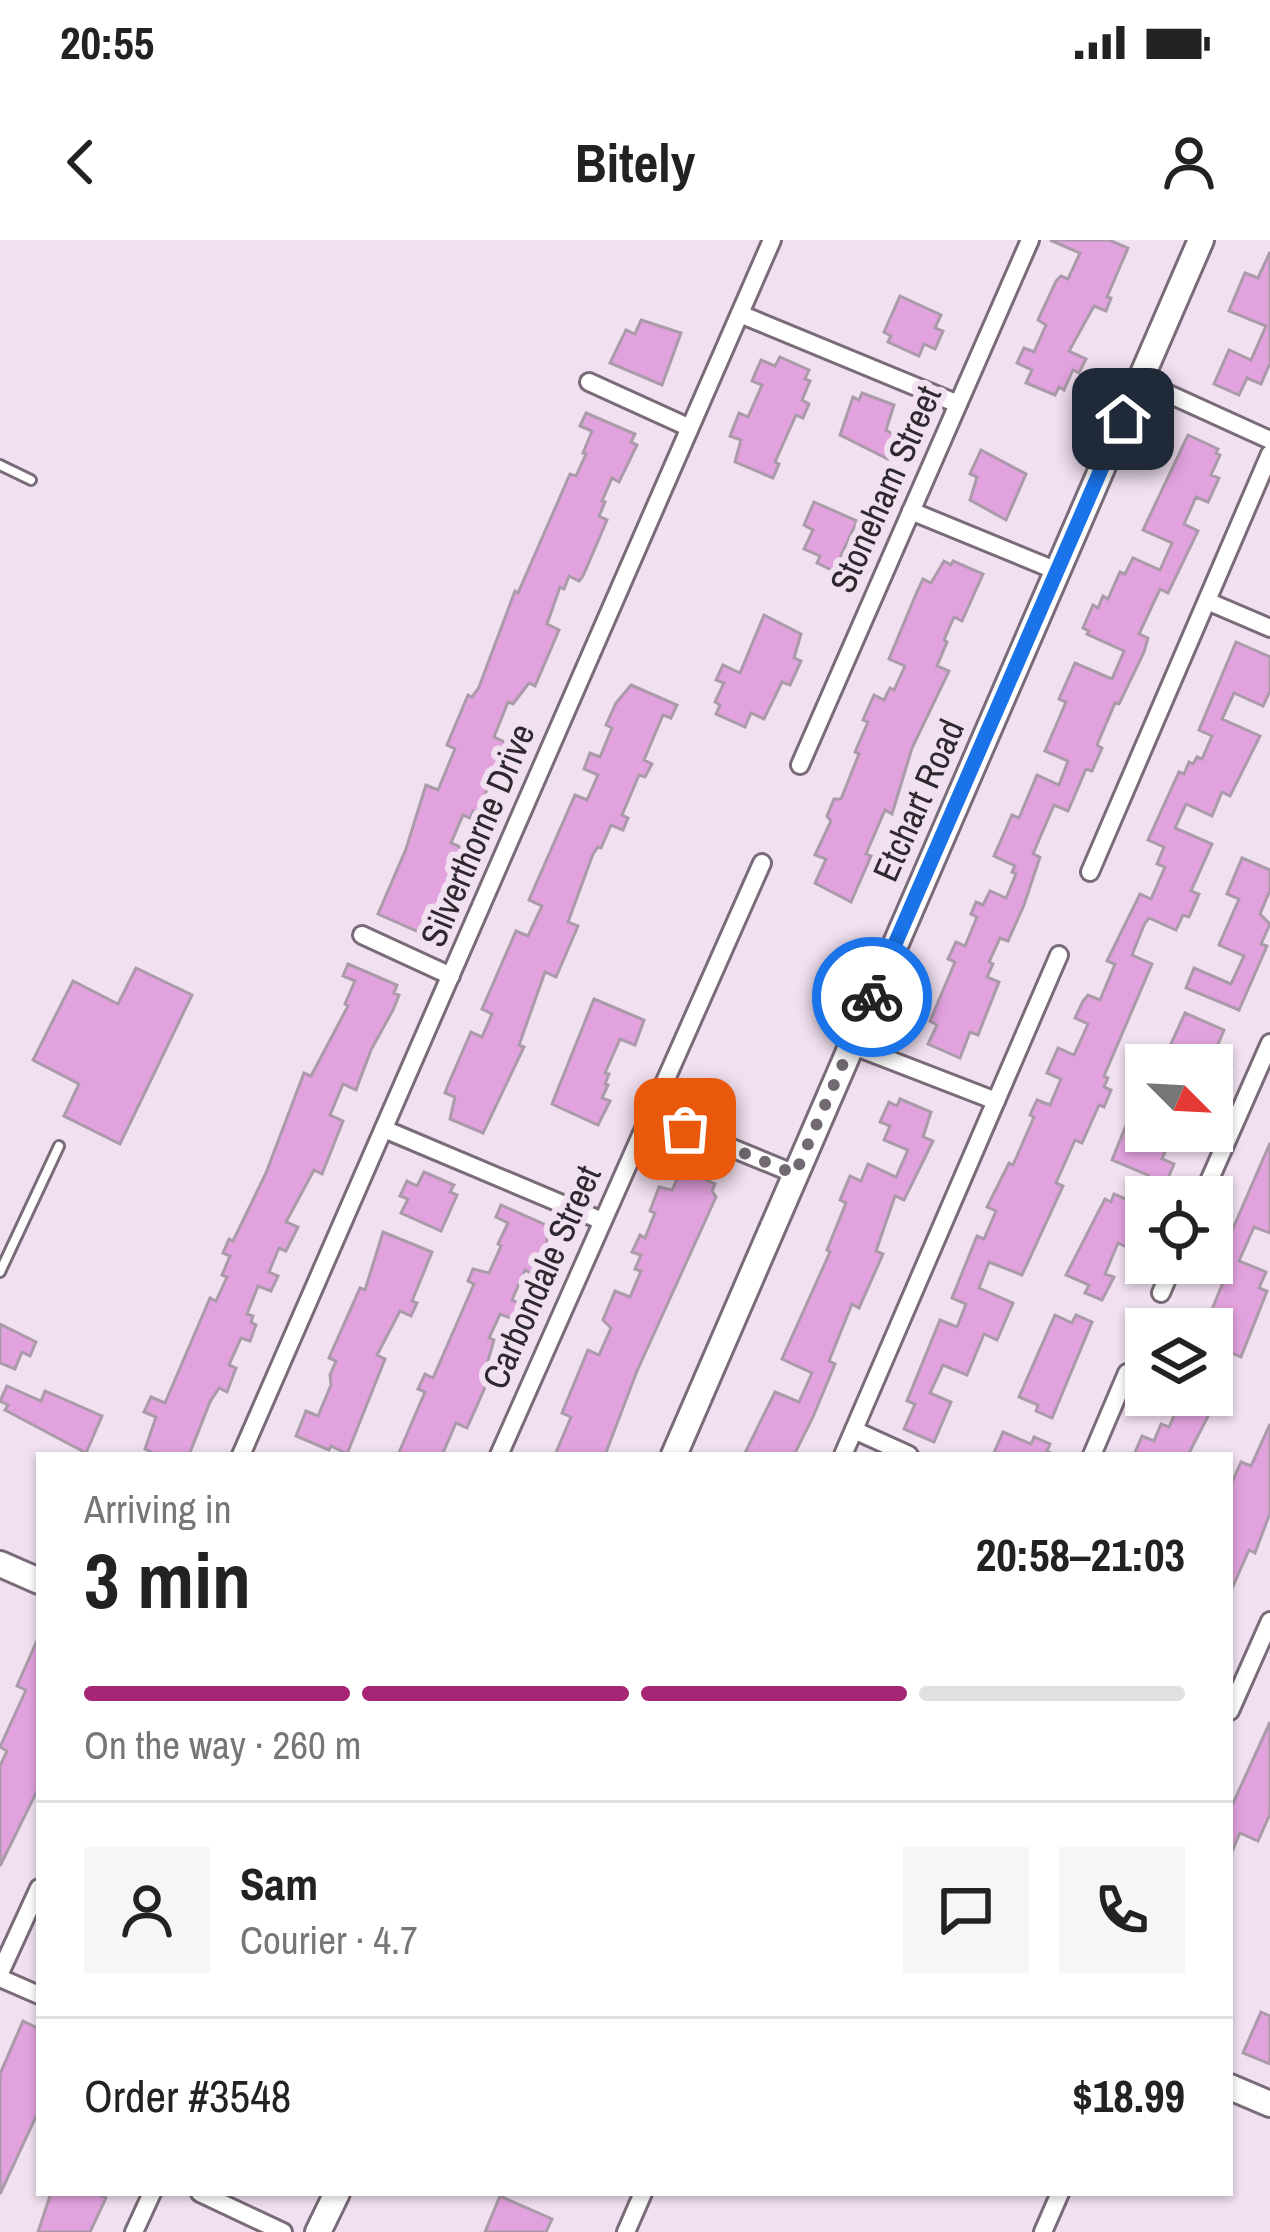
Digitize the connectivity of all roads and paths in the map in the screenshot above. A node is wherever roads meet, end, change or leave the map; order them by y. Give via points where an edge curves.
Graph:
1 (772, 240) edge
2 (1030, 240) edge
3 (1201, 240) edge
4 (740, 314) junction
5 (1140, 381) junction
6 (589, 382) dead end
7 (958, 404) junction
8 (688, 427) junction
9 (1270, 440) edge
10 (1270, 454) edge
11 (0, 465) edge
12 (31, 480) dead end
13 (911, 511) junction
14 (1057, 571) junction
15 (1208, 601) junction
16 (1270, 628) edge
17 (800, 765) dead end
18 (761, 863) dead end
19 (1090, 872) dead end
20 (362, 935) dead end
21 (1059, 956) dead end
22 (452, 976) junction
23 (1270, 1042) edge
24 (851, 1045) junction
25 (996, 1101) junction
26 (649, 1114) junction
27 (384, 1129) junction
28 (59, 1146) dead end
29 (795, 1174) junction
30 (1211, 1176) edge
31 (600, 1220) junction
32 (0, 1272) edge
33 (1165, 1284) edge
34 (1161, 1292) dead end
35 (1125, 1378) edge
36 (854, 1430) junction
37 (242, 1452) edge
38 (500, 1452) edge
39 (675, 1452) edge
40 (844, 1452) edge
41 (902, 1452) edge
42 (1093, 1452) edge
43 (0, 1564) edge
44 (36, 1580) edge
45 (1270, 1621) edge
46 (1233, 1705) edge
47 (36, 1895) edge
48 (0, 1975) edge
49 (36, 1993) edge
50 (1233, 2088) edge
51 (1270, 2104) edge
52 (151, 2196) edge
53 (206, 2196) edge
54 (336, 2196) edge
55 (642, 2196) edge
56 (1059, 2196) edge
57 (134, 2232) edge
58 (284, 2232) edge
59 (318, 2232) edge
60 (626, 2232) edge
61 (1043, 2232) edge

1 - 4 street, Silverthorne Drive
2 - 7 street, Stoneham Street
3 - 5 street, Etchart Road
4 - 7 street
4 - 8 street, Silverthorne Drive
5 - 9 street
5 - 14 street, Etchart Road
6 - 8 street
7 - 13 street, Stoneham Street
8 - 22 street, Silverthorne Drive
10 - 15 street
11 - 12 lane
13 - 14 street
13 - 17 street, Stoneham Street
14 - 24 street, Etchart Road
15 - 16 street
15 - 19 street
18 - 26 street, Carbondale Street
20 - 22 street
21 - 25 street
22 - 27 street, Silverthorne Drive
23 - 30 street
24 - 25 street
24 - 29 street, Etchart Road
25 - 36 street
26 - 29 street
26 - 31 street, Carbondale Street
27 - 31 street
27 - 37 street, Silverthorne Drive
28 - 32 lane
29 - 39 street, Etchart Road
31 - 38 street, Carbondale Street
33 - 34 street
35 - 42 street
36 - 40 street
36 - 41 street
43 - 44 street
45 - 46 street
47 - 48 street
48 - 49 street
50 - 51 street
52 - 57 street
53 - 58 street
54 - 59 street
55 - 60 street
56 - 61 street

